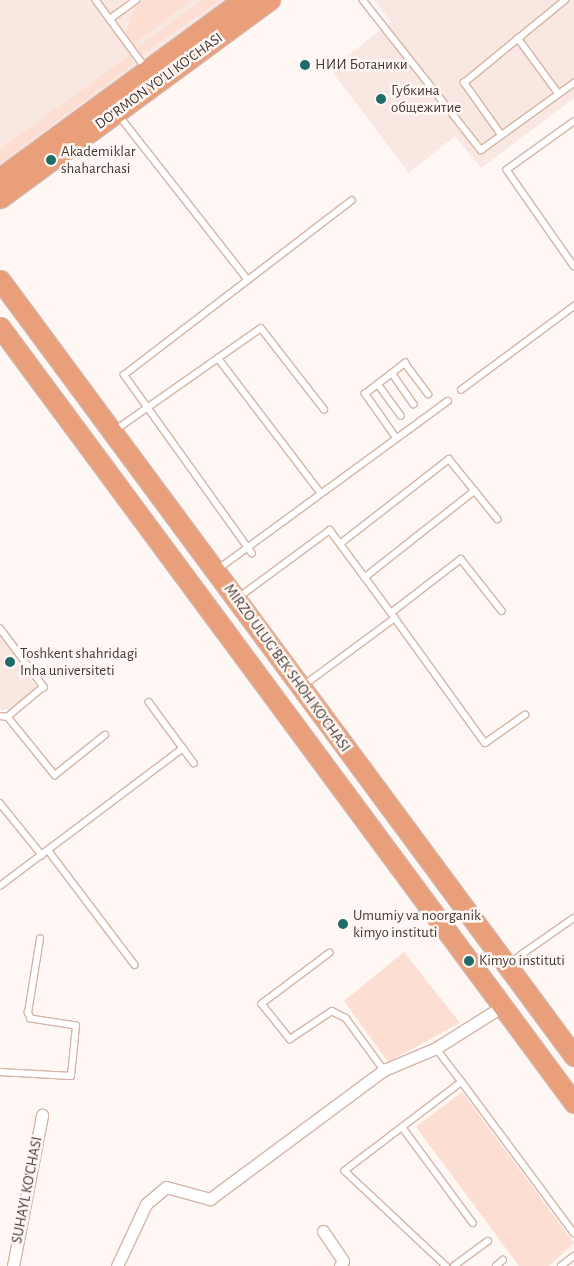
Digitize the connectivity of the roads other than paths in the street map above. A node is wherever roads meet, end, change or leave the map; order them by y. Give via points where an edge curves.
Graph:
1 (96, 0) edge
2 (136, 0) edge
3 (242, 0) edge
4 (270, 0) edge
5 (363, 0) edge
6 (565, 0) edge
7 (110, 19) junction
8 (518, 38) junction
9 (147, 69) junction
10 (574, 83) edge
11 (559, 94) junction
12 (117, 112) junction
13 (574, 122) edge
14 (501, 135) junction
15 (2, 193) edge
16 (352, 200) dead end
17 (574, 266) edge
18 (0, 280) edge
19 (248, 280) junction
20 (574, 306) edge
21 (0, 327) edge
22 (218, 358) junction
23 (392, 373) junction
24 (378, 384) junction
25 (461, 390) dead end
26 (428, 394) dead end
27 (448, 401) dead end
28 (414, 404) dead end
29 (145, 409) junction
30 (324, 409) dead end
31 (401, 416) dead end
32 (112, 432) junction
33 (396, 438) junction
34 (475, 491) junction
35 (321, 494) junction
36 (498, 519) dead end
37 (340, 544) junction
38 (252, 554) dead end
39 (216, 572) junction
40 (365, 578) junction
41 (236, 599) junction
42 (502, 611) dead end
43 (393, 616) junction
44 (0, 628) edge
45 (302, 688) junction
46 (149, 702) dead end
47 (525, 715) dead end
48 (0, 716) edge
49 (8, 717) junction
50 (105, 736) dead end
51 (183, 748) junction
52 (194, 763) dead end
53 (0, 803) edge
54 (48, 850) junction
55 (42, 855) junction
56 (0, 886) edge
57 (574, 918) edge
58 (40, 939) dead end
59 (330, 953) dead end
60 (135, 965) dead end
61 (507, 966) junction
62 (485, 982) junction
63 (503, 1006) junction
64 (436, 1048) junction
65 (574, 1056) edge
66 (384, 1070) junction
67 (0, 1072) edge
68 (462, 1082) junction
69 (574, 1103) edge
70 (42, 1115) dead end
71 (403, 1128) junction
72 (473, 1223) dead end
73 (323, 1231) dead end
74 (574, 1233) edge
75 (488, 1241) dead end
76 (574, 1256) edge
77 (503, 1260) dead end
78 (12, 1266) edge
79 (117, 1266) edge
80 (340, 1266) edge
81 (446, 1266) edge
82 (454, 1266) edge
83 (496, 1266) edge
84 (561, 1266) edge

1 - 7 lane
2 - 7 lane
3 - 9 main road
4 - 12 main road, DO‘RMON YO‘LI KO‘CHASI
5 - 14 lane via 481,150
6 - 8 lane
7 - 9 lane
8 - 11 lane
8 - 14 lane via 464,83
9 - 15 main road
10 - 11 lane
11 - 14 lane
12 - 15 main road, DO‘RMON YO‘LI KO‘CHASI
12 - 19 lane
13 - 17 lane via 507,170
16 - 19 lane
18 - 32 main road, MIRZO ULUG'BEK SHOH KO'CHASI
19 - 29 lane via 124,375
20 - 25 lane
21 - 62 main road, MIRZO ULUG'BEK SHOH KO'CHASI
22 - 29 lane
22 - 30 lane via 261,328
22 - 35 lane
23 - 24 lane
23 - 26 lane via 405,363
23 - 28 lane
24 - 31 lane
24 - 33 lane via 365,394
27 - 33 lane
29 - 32 lane
29 - 38 lane
32 - 39 main road, MIRZO ULUG'BEK SHOH KO'CHASI
33 - 35 lane
34 - 36 lane
34 - 37 lane via 449,459
34 - 40 lane
35 - 39 lane
37 - 40 lane
37 - 41 lane via 330,530
39 - 41 main road, MIRZO ULUG'BEK SHOH KO'CHASI
40 - 43 lane
41 - 45 main road, MIRZO ULUG'BEK SHOH KO'CHASI
42 - 43 lane via 461,559
43 - 45 lane
43 - 47 lane via 485,743
44 - 49 lane via 44,687
45 - 61 main road, MIRZO ULUG'BEK SHOH KO'CHASI
46 - 51 lane
48 - 49 lane
49 - 50 lane via 55,775
51 - 52 lane
51 - 54 lane
53 - 55 lane
54 - 55 lane
54 - 60 lane
55 - 56 lane
57 - 61 lane
58 - 67 lane via 28,1013 30,1019 76,1026 71,1076
59 - 66 lane via 262,1004 290,1039 332,1011 346,1018
61 - 62 main road
61 - 65 main road, MIRZO ULUG'BEK SHOH KO'CHASI
62 - 63 main road, MIRZO ULUG'BEK SHOH KO'CHASI
63 - 64 street
63 - 69 main road, MIRZO ULUG'BEK SHOH KO'CHASI
64 - 66 street
64 - 68 lane
66 - 79 street via 210,1200 166,1187 146,1204
68 - 71 lane
68 - 74 lane
70 - 78 street, SUHAYL KO'CHASI
71 - 72 lane
71 - 81 lane via 344,1171
73 - 80 street via 343,1261
75 - 82 lane
76 - 84 lane
77 - 83 lane

